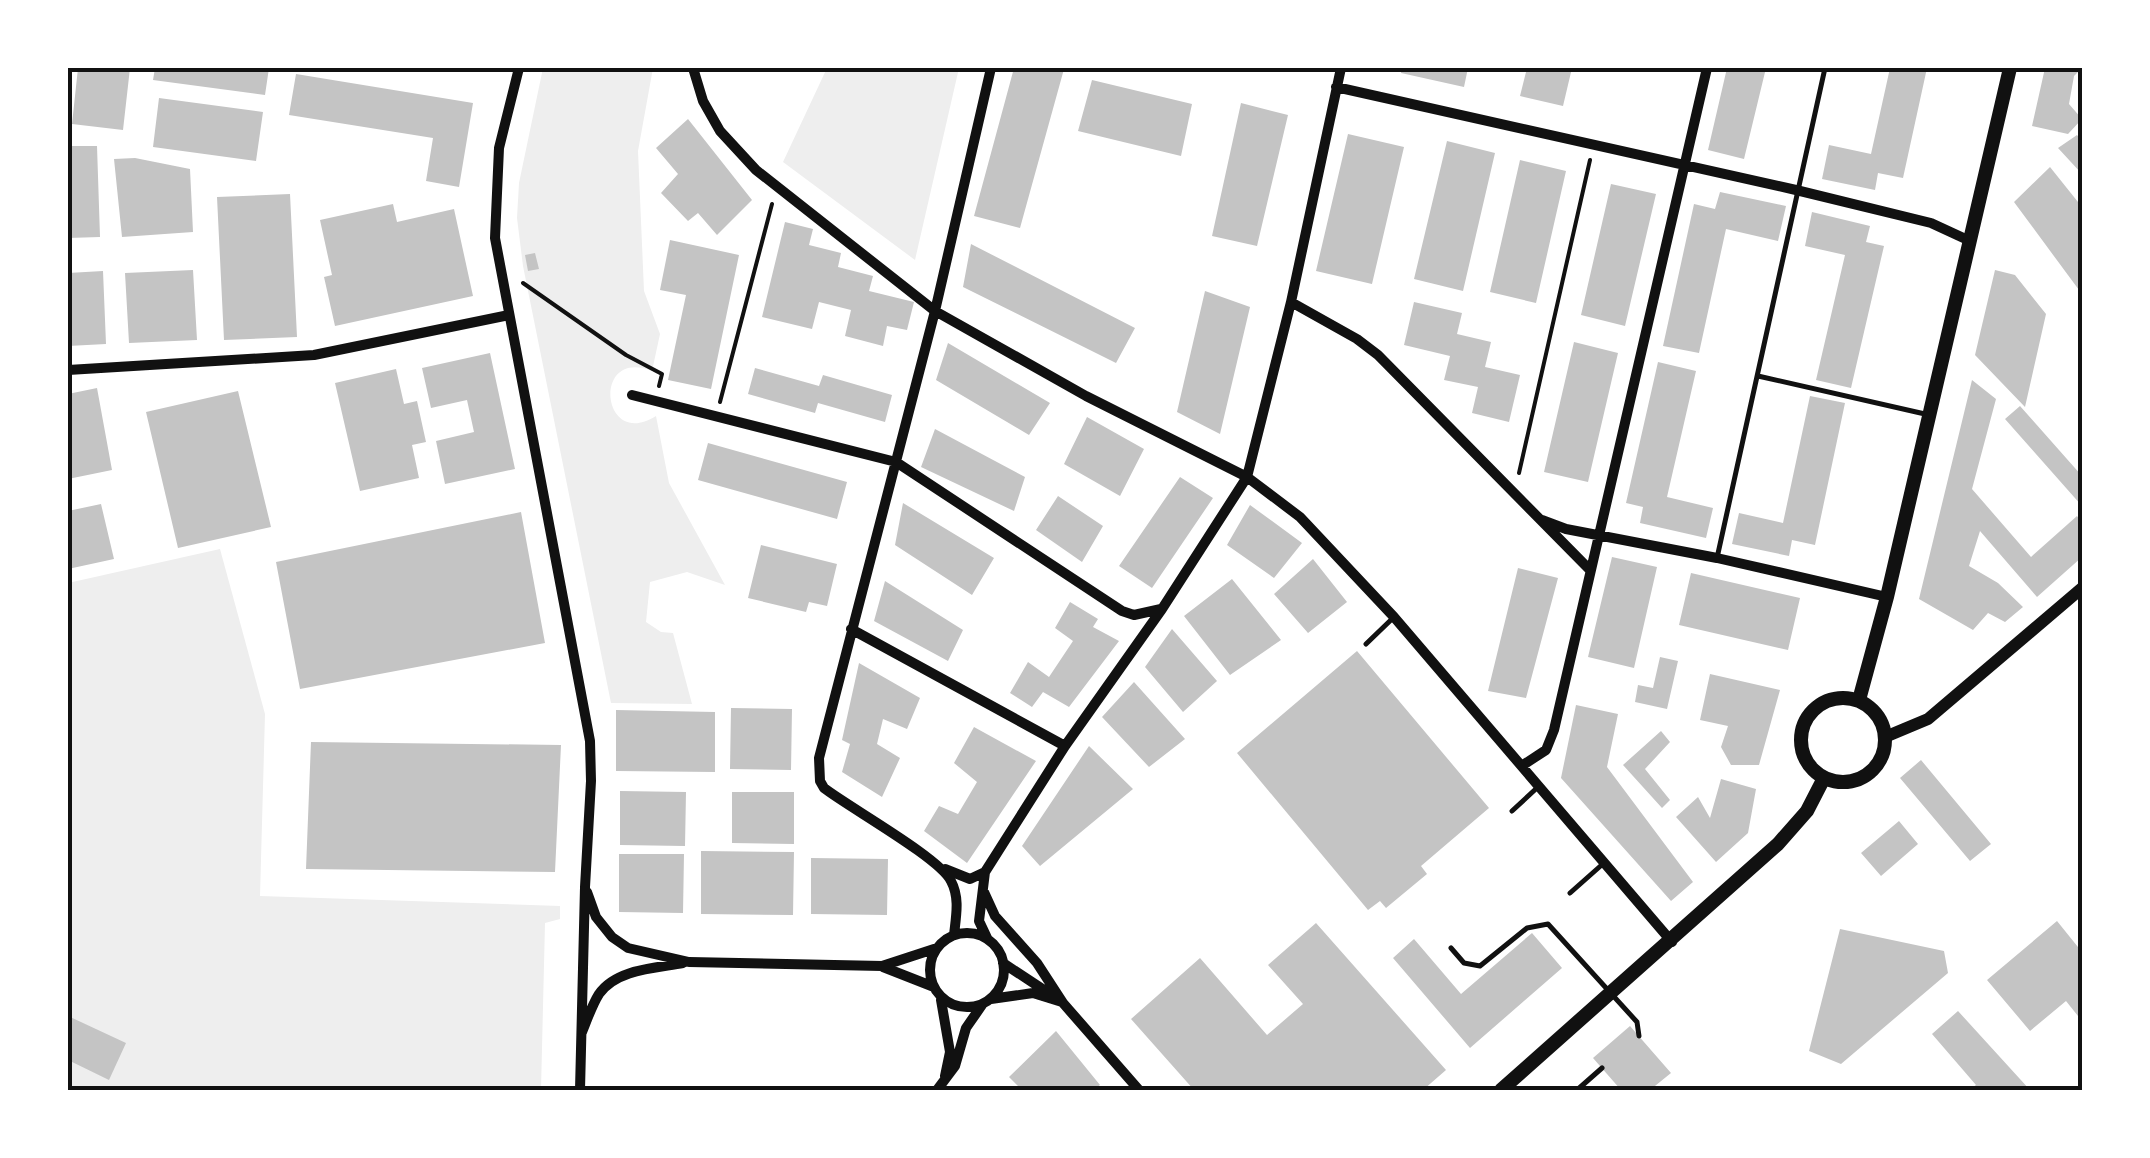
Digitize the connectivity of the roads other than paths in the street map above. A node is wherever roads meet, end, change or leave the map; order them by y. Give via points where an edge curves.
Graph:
1 (518, 68) edge
2 (693, 68) edge
3 (992, 68) edge
4 (1341, 68) edge
5 (1707, 68) edge
6 (1825, 68) edge
7 (2010, 68) edge
8 (1336, 87) junction
9 (1684, 166) junction
10 (1796, 190) junction
11 (1970, 241) junction
12 (1291, 302) junction
13 (935, 311) junction
14 (509, 315) junction
15 (68, 370) edge
16 (1758, 376) junction
17 (632, 394) dead end
18 (1930, 416) junction
19 (896, 462) junction
20 (1246, 477) junction
21 (1538, 518) junction
22 (1598, 535) junction
23 (1717, 558) junction
24 (1589, 569) junction
25 (2082, 588) edge
26 (1887, 597) junction
27 (1162, 609) junction
28 (1394, 617) junction
29 (851, 629) junction
30 (1366, 644) dead end
31 (1858, 700) junction
32 (1885, 737) junction
33 (1065, 746) junction
34 (1523, 765) junction
35 (1824, 778) junction
36 (1540, 786) junction
37 (1512, 810) dead end
38 (1605, 862) junction
39 (944, 869) junction
40 (985, 872) junction
41 (982, 886) junction
42 (584, 887) junction
43 (1570, 893) dead end
44 (954, 935) junction
45 (987, 938) junction
46 (1672, 942) junction
47 (937, 948) junction
48 (1451, 948) dead end
49 (689, 962) junction
50 (1003, 963) junction
51 (882, 966) junction
52 (936, 991) junction
53 (1613, 994) junction
54 (986, 1002) junction
55 (1063, 1002) junction
56 (1639, 1036) dead end
57 (579, 1038) junction
58 (1602, 1068) dead end
59 (940, 1086) edge
60 (580, 1090) edge
61 (1140, 1090) edge
62 (1501, 1090) edge
63 (1577, 1090) edge

1 - 14 street via 494,193 494,238
2 - 13 street via 720,131 756,170
3 - 13 street
4 - 8 street
5 - 9 street
6 - 10 lane
7 - 11 main road
8 - 9 street
8 - 12 street
9 - 10 street
9 - 22 street
10 - 11 street via 1931,223
10 - 16 lane
11 - 18 main road
12 - 20 street
12 - 21 street via 1378,355
13 - 19 street
13 - 20 street
14 - 15 street via 314,355
14 - 42 street via 590,741
16 - 18 lane
16 - 23 lane
17 - 19 street
18 - 26 main road
19 - 27 street via 1122,611
19 - 29 street
20 - 27 street
20 - 28 street via 1323,538
21 - 22 street
21 - 24 street
22 - 23 street
22 - 24 street
23 - 26 street
24 - 34 street via 1550,740
25 - 32 street via 1928,719
26 - 31 main road
27 - 33 street
28 - 30 lane
28 - 34 street
29 - 33 street
29 - 39 street via 818,758 820,780
31 - 32 main road via 1877,714
31 - 35 main road via 1833,698 1804,722 1806,760
32 - 35 main road via 1880,761 1862,778
33 - 40 street
34 - 36 street
35 - 46 main road via 1807,812 1778,844
36 - 37 lane
36 - 38 street
38 - 43 lane
38 - 46 street
39 - 40 street via 970,878
39 - 44 street via 958,907
40 - 41 street
41 - 45 street via 979,921
41 - 55 street via 995,916
42 - 49 street via 612,937 646,954
42 - 57 street
44 - 45 street
44 - 47 street
45 - 50 street
46 - 53 main road
47 - 51 street
47 - 52 street via 930,967
48 - 53 lane via 1464,963 1480,966 1527,928 1548,924
49 - 51 street
49 - 57 street via 612,982
50 - 54 street via 1002,982
50 - 55 street
51 - 52 street
52 - 54 street via 959,1007
52 - 59 street via 950,1052
53 - 56 lane via 1637,1022
53 - 62 main road
54 - 55 street via 1033,992
54 - 59 street via 966,1028 955,1066
55 - 61 street
57 - 60 street
58 - 63 lane

